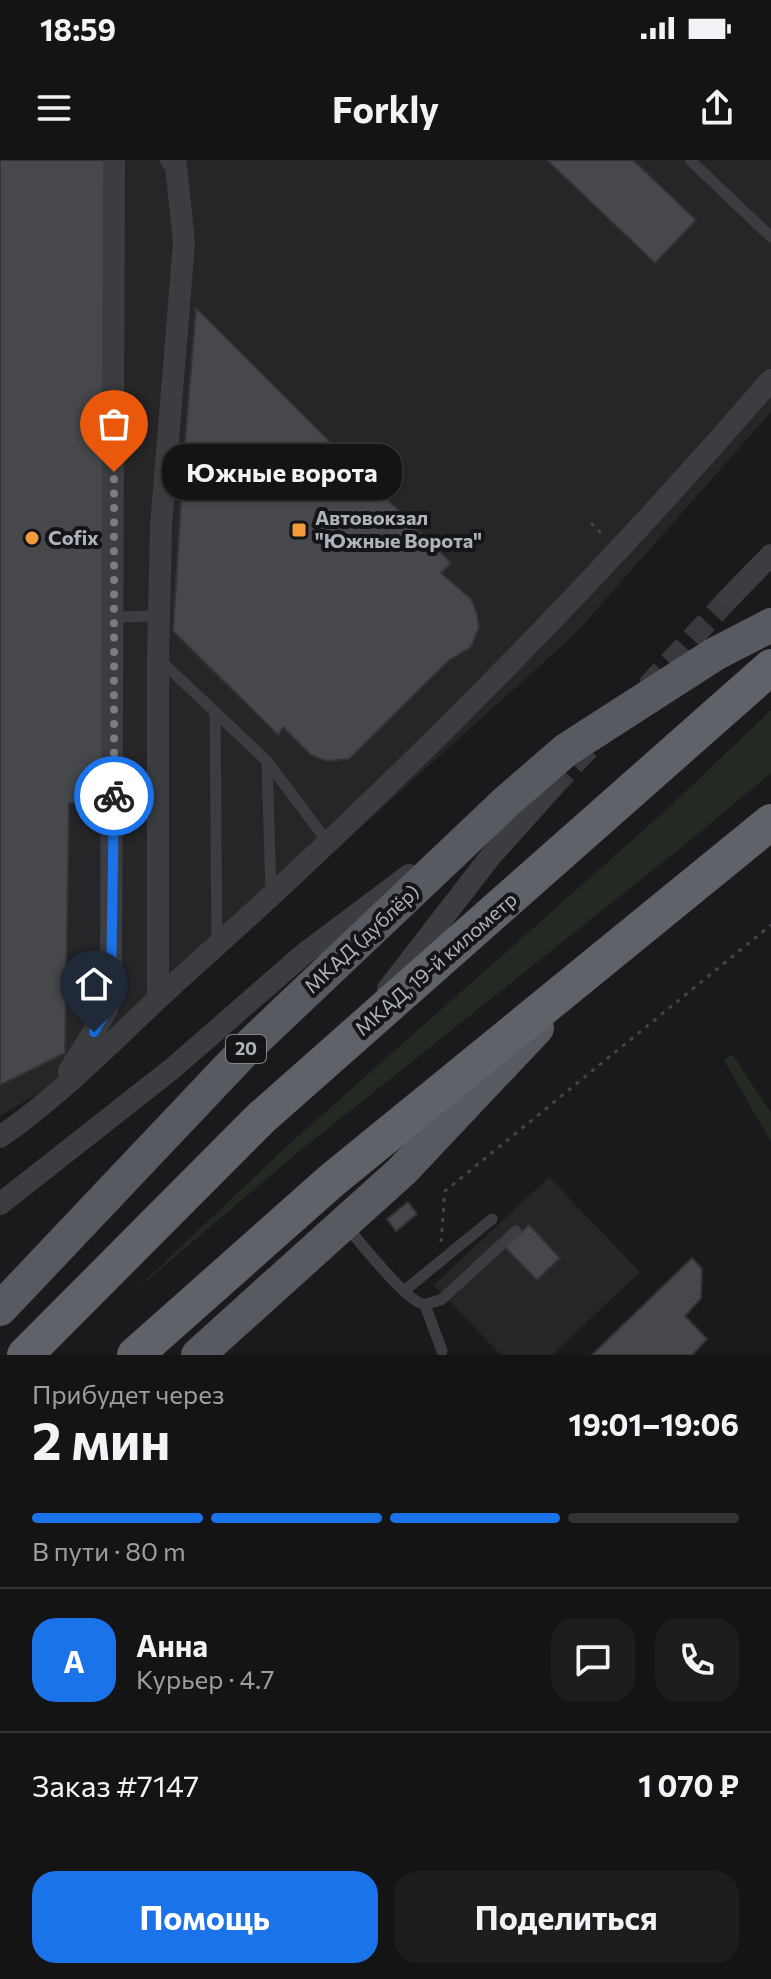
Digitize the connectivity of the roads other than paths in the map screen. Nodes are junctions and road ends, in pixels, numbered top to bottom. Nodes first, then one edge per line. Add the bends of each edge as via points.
1 (114, 160) edge
2 (171, 160) edge
3 (690, 160) edge
4 (771, 237) edge
5 (771, 380) edge
6 (771, 555) edge
7 (730, 597) tunnel mouth
8 (159, 616) junction
9 (114, 617) junction
10 (771, 625) edge
11 (158, 658) junction
12 (771, 667) edge
13 (215, 713) junction
14 (267, 761) junction
15 (551, 789) tunnel mouth
16 (506, 802) junction
17 (771, 822) edge
18 (329, 844) junction
19 (271, 898) junction
20 (217, 945) junction
21 (602, 959) junction
22 (158, 998) junction
23 (345, 1044) junction
24 (53, 1097) junction
25 (0, 1137) edge
26 (0, 1204) edge
27 (492, 1219) dead end
28 (344, 1224) junction
29 (516, 1231) dead end
30 (404, 1291) junction
31 (425, 1305) junction
32 (0, 1309) edge
33 (147, 1344) edge
34 (442, 1351) dead end
35 (25, 1355) edge
36 (198, 1355) edge

1 - 9 street
2 - 8 street via 176,165 184,243 161,526
3 - 4 lane
5 - 18 street via 589,582
6 - 7 street
8 - 9 lane
8 - 11 street
9 - 24 street via 111,987 107,1010
10 - 16 main road, МКАД (дублёр) / 20 via 715,654 566,750
11 - 13 lane
11 - 22 street
12 - 23 highway, МКАД, 19-й километр
13 - 14 lane
13 - 20 lane
14 - 18 lane
14 - 19 lane
15 - 23 street via 490,857
16 - 26 street via 305,953 173,1068
16 - 32 main road, МКАД (дублёр) / 20 via 249,1046
17 - 21 highway
18 - 19 street
19 - 20 street
20 - 22 street
21 - 28 main road via 402,1171
21 - 33 highway via 331,1181
22 - 24 street
23 - 35 highway, МКАД, 19-й километр via 261,1118
24 - 25 street
27 - 30 lane
28 - 30 lane
28 - 36 main road
29 - 31 lane via 441,1300
30 - 31 lane
31 - 34 lane

